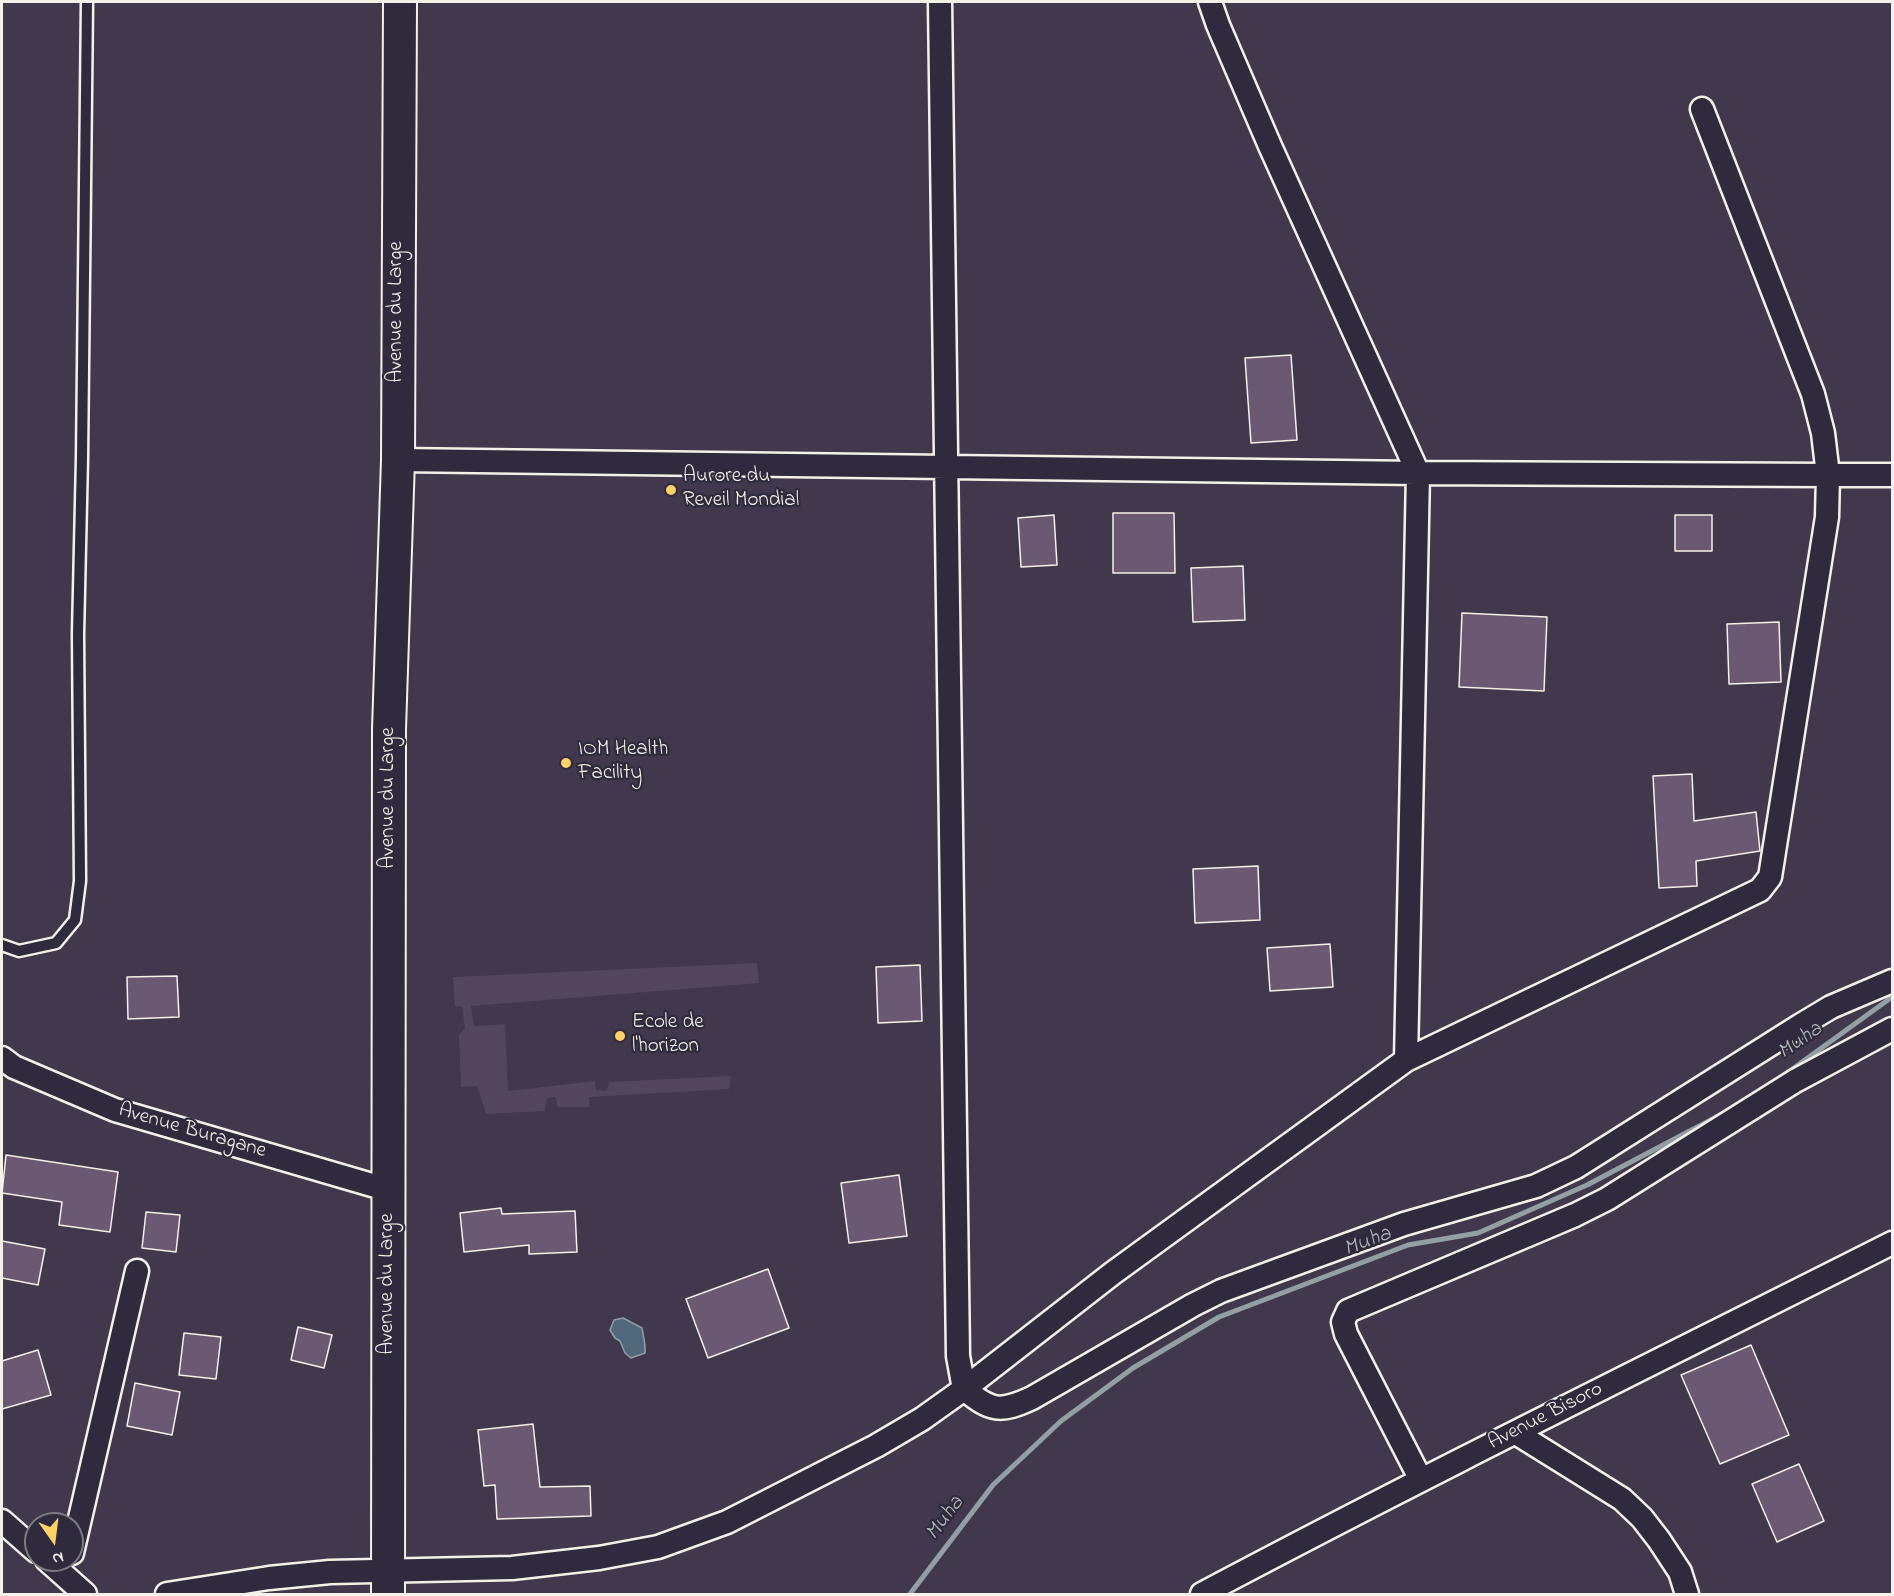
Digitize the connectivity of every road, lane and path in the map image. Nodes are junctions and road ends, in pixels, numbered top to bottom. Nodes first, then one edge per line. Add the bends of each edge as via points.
1 (87, 2) edge
2 (400, 2) edge
3 (940, 2) edge
4 (1210, 2) edge
5 (1702, 110) dead end
6 (398, 460) junction
7 (947, 468) junction
8 (1418, 473) junction
9 (1828, 475) junction
10 (1893, 475) edge
11 (2, 945) edge
12 (1893, 981) edge
13 (1893, 1029) edge
14 (2, 1058) edge
15 (1406, 1060) junction
16 (390, 1190) junction
17 (1893, 1243) edge
18 (137, 1271) dead end
19 (964, 1389) junction
20 (1516, 1433) junction
21 (1420, 1480) junction
22 (81, 1512) edge
23 (2, 1521) edge
24 (24, 1540) edge
25 (70, 1572) edge
26 (388, 1582) edge
27 (85, 1594) edge
28 (166, 1594) edge
29 (1202, 1594) edge
30 (1687, 1594) edge

1 - 11 lane via 78,634 80,881 75,920 56,943 19,951
2 - 6 main road, Avenue du Large
3 - 7 street
4 - 8 street via 1270,146
5 - 9 street via 1813,394
6 - 7 street
6 - 16 main road, Avenue du Large via 389,729
7 - 8 street
7 - 19 street via 958,1344
8 - 9 street
8 - 15 street
9 - 10 street
9 - 15 street via 1827,517 1768,882 1760,890
12 - 19 street via 1801,1024 1553,1179 1404,1224 1221,1291 1015,1406 983,1404
13 - 21 street via 1795,1081 1607,1199 1348,1311 1343,1322 1346,1334
14 - 16 street, Avenue Buragane via 14,1067 115,1110
15 - 19 street via 1113,1273
16 - 26 main road, Avenue du Large
17 - 20 street, Avenue Bisoro
18 - 22 street
19 - 26 street via 876,1446 727,1522 658,1547 598,1558
20 - 21 street, Avenue Bisoro
20 - 30 street via 1622,1499 1659,1540 1680,1572
21 - 29 street, Avenue Bisoro
23 - 24 street
25 - 27 street
26 - 28 street via 330,1572

